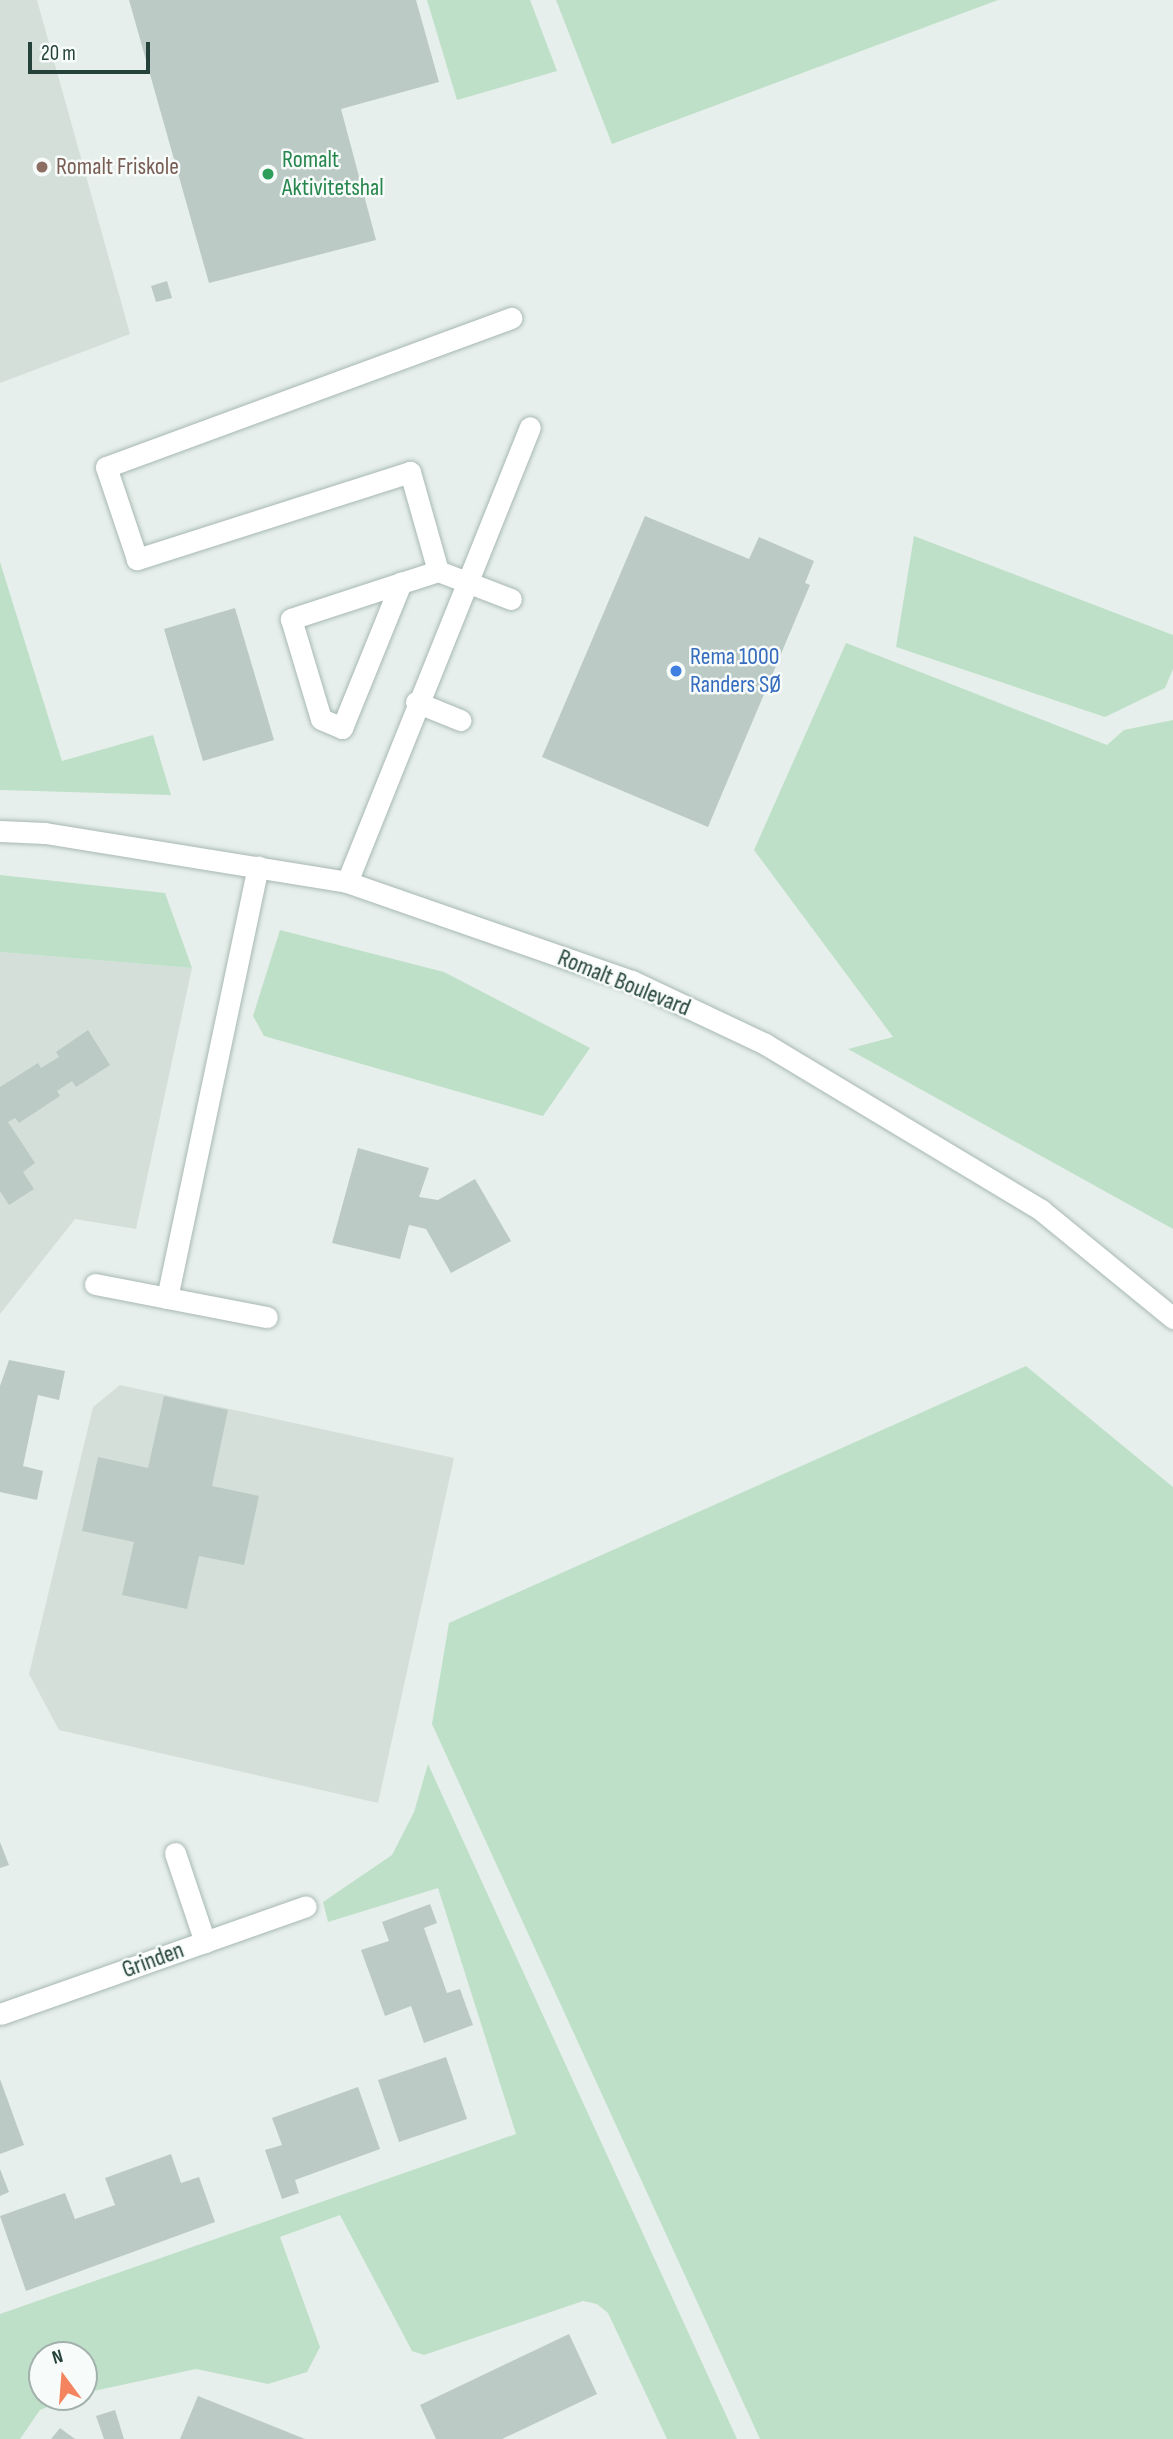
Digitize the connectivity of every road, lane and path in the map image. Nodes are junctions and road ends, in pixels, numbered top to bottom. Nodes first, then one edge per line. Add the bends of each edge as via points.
1 (511, 317) dead end
2 (530, 427) dead end
3 (438, 571) junction
4 (468, 582) junction
5 (401, 583) junction
6 (511, 599) dead end
7 (416, 702) junction
8 (460, 720) dead end
9 (0, 831) edge
10 (258, 867) junction
11 (347, 882) junction
12 (94, 1284) dead end
13 (167, 1298) junction
14 (267, 1317) dead end
15 (1173, 1318) edge
16 (175, 1853) dead end
17 (306, 1906) dead end
18 (205, 1942) junction
19 (0, 2014) edge

1 - 3 street via 106,467 137,559 410,472
2 - 4 street
3 - 4 street
3 - 5 street
4 - 6 street
4 - 7 street
5 - 5 street via 342,728 321,719 291,619
7 - 8 street
7 - 11 street
9 - 10 street, Romalt Boulevard via 45,833
10 - 11 street, Romalt Boulevard
10 - 13 street
11 - 15 street, Romalt Boulevard via 632,982 765,1044 1041,1210
12 - 13 street
13 - 14 street
16 - 18 street
17 - 18 street, Grinden
18 - 19 street, Grinden

